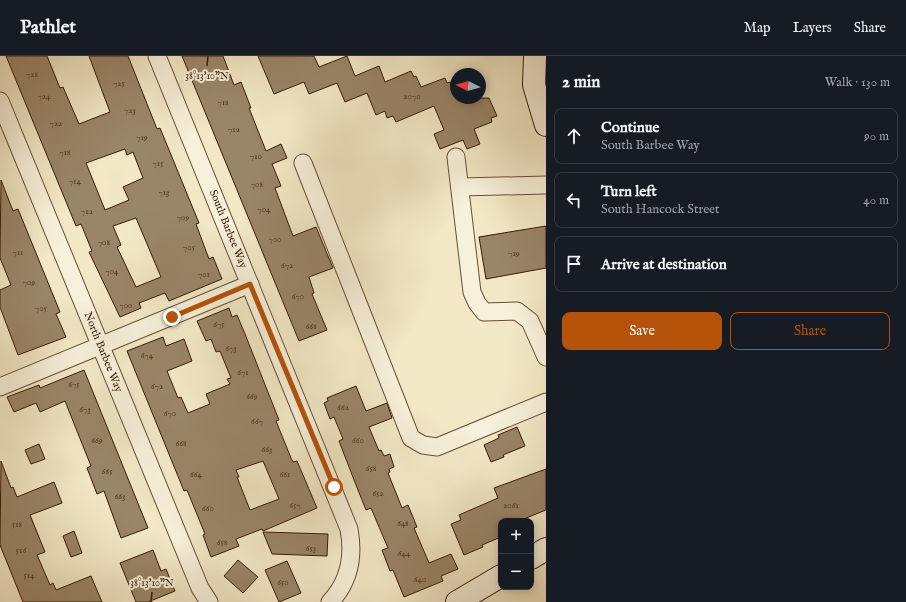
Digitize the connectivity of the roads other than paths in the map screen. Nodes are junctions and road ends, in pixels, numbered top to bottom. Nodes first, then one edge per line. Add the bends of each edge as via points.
1 (157, 56) edge
2 (535, 57) edge
3 (0, 101) edge
4 (546, 125) edge
5 (456, 157) dead end
6 (303, 163) dead end
7 (546, 185) edge
8 (460, 187) junction
9 (250, 284) junction
10 (99, 345) junction
11 (546, 357) edge
12 (0, 387) edge
13 (546, 402) edge
14 (546, 550) edge
15 (534, 556) edge
16 (498, 578) edge
17 (209, 602) edge
18 (330, 602) edge
19 (457, 602) edge

1 - 9 street, South Barbee Way
2 - 4 main road via 534,85
3 - 10 street, North Barbee Way
5 - 8 street
6 - 13 street via 411,438 423,445 437,446
7 - 8 street
8 - 11 street via 472,292 477,304 484,312 517,311 530,321
9 - 10 street
9 - 18 street, South Barbee Way via 349,529 352,542 351,562 339,591
10 - 12 street
10 - 17 street, North Barbee Way via 200,588
14 - 15 main road
16 - 19 main road

